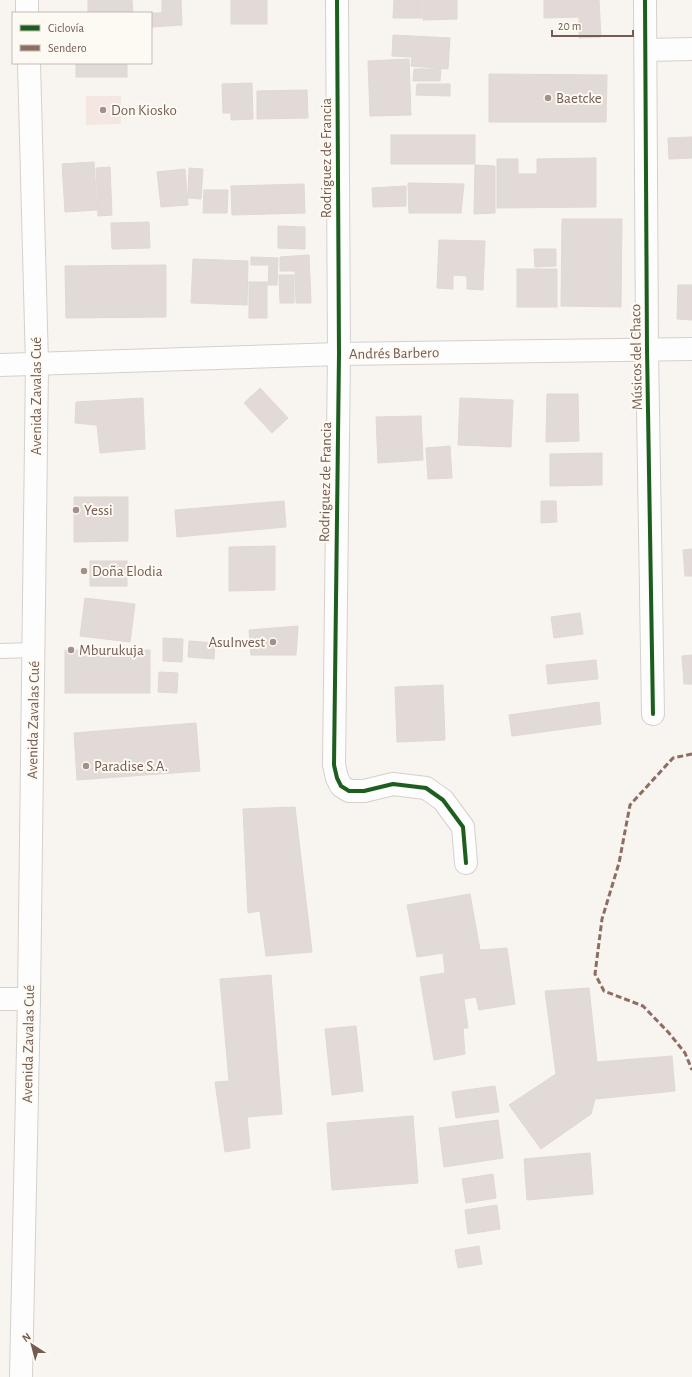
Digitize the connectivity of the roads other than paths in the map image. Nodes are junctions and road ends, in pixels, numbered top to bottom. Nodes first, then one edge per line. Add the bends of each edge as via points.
1 (27, 0) edge
2 (337, 0) edge
3 (644, 0) edge
4 (27, 12) edge
5 (692, 49) edge
6 (646, 50) junction
7 (29, 64) edge
8 (692, 349) edge
9 (647, 350) junction
10 (339, 354) junction
11 (37, 364) junction
12 (0, 365) edge
13 (33, 650) junction
14 (0, 651) edge
15 (653, 714) dead end
16 (466, 863) dead end
17 (0, 999) edge
18 (29, 999) junction
19 (21, 1377) edge

1 - 4 street
2 - 10 street, Rodriguez de Francia
3 - 6 street, Músicos del Chaco
5 - 6 street
6 - 9 street, Músicos del Chaco
7 - 11 street, Avenida Zavalas Cué
8 - 9 street, Andrés Barbero
9 - 10 street, Andrés Barbero
9 - 15 street, Músicos del Chaco
10 - 11 street, Andrés Barbero
10 - 16 street, Rodriguez de Francia via 334,765 337,778 341,786 349,791 393,784 426,788 443,800 463,827
11 - 12 street, Andrés Barbero
11 - 13 street, Avenida Zavalas Cué
13 - 14 lane
13 - 18 street, Avenida Zavalas Cué
17 - 18 street
18 - 19 street, Avenida Zavalas Cué

